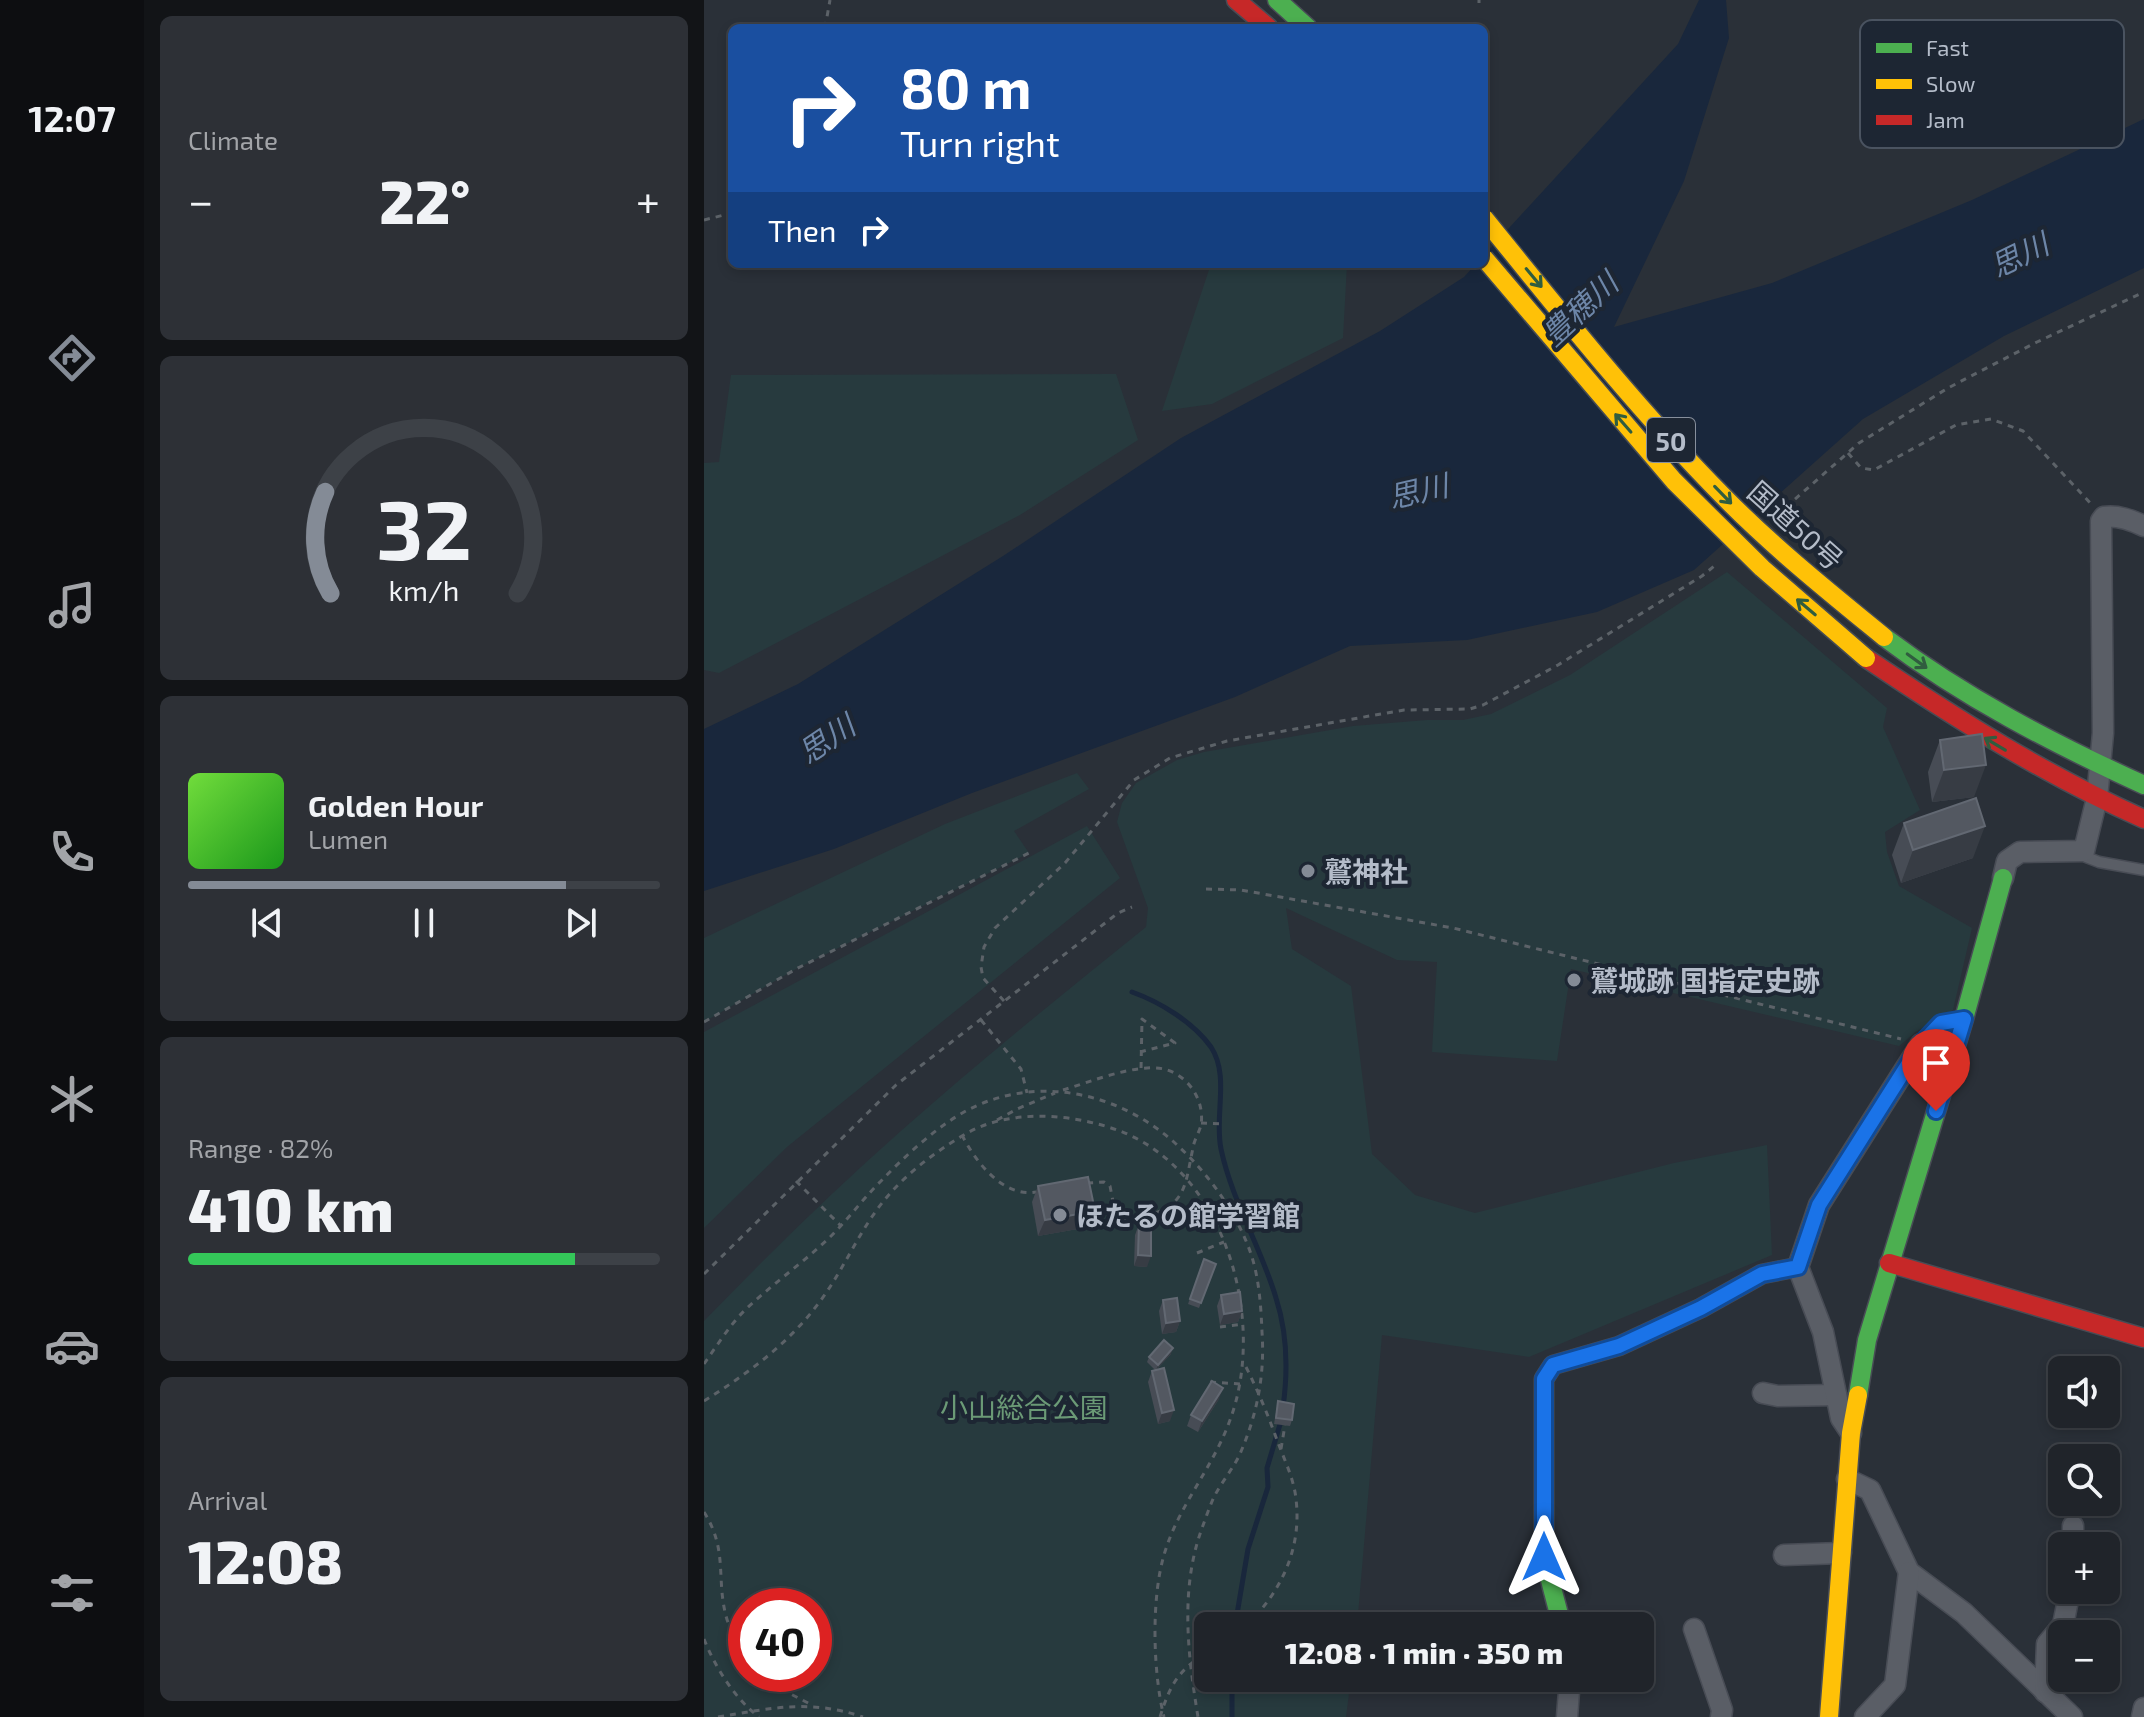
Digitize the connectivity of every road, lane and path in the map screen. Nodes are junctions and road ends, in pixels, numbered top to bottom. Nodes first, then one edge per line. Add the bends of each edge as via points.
1 (830, 0) edge
2 (1236, 0) edge
3 (1277, 0) edge
4 (826, 24) edge
5 (1264, 24) edge
6 (1304, 24) edge
7 (728, 214) edge
8 (704, 220) edge
9 (1488, 223) edge
10 (1488, 263) edge
11 (2144, 292) edge
12 (1848, 453) junction
13 (1776, 515) dead end
14 (2104, 517) junction
15 (2144, 526) edge
16 (1723, 558) dead end
17 (2100, 766) junction
18 (2144, 785) edge
19 (2097, 798) junction
20 (2144, 819) edge
21 (2084, 851) junction
22 (1029, 853) dead end
23 (2144, 870) edge
24 (2003, 878) joint
25 (1206, 889) dead end
26 (1132, 907) dead end
27 (1004, 1001) junction
28 (1964, 1019) junction
29 (981, 1020) junction
30 (704, 1022) edge
31 (1921, 1044) junction
32 (1140, 1052) junction
33 (1141, 1070) junction
34 (1061, 1091) junction
35 (1027, 1093) junction
36 (994, 1122) junction
37 (1201, 1123) junction
38 (1224, 1124) dead end
39 (962, 1135) junction
40 (1191, 1158) junction
41 (1186, 1180) junction
42 (796, 1181) junction
43 (1077, 1185) edge
44 (1046, 1191) edge
45 (841, 1226) junction
46 (1224, 1242) junction
47 (1197, 1253) dead end
48 (1889, 1263) junction
49 (1798, 1267) junction
50 (704, 1274) edge
51 (1243, 1324) junction
52 (1220, 1327) dead end
53 (2144, 1338) edge
54 (704, 1364) edge
55 (1244, 1364) junction
56 (1210, 1382) edge
57 (1241, 1384) junction
58 (1763, 1393) dead end
59 (1260, 1394) junction
60 (1836, 1395) junction
61 (704, 1401) edge
62 (1285, 1425) edge
63 (1851, 1433) junction
64 (1280, 1448) junction
65 (1847, 1479) junction
66 (704, 1512) edge
67 (1841, 1553) junction
68 (1784, 1555) dead end
69 (1909, 1572) junction
70 (2067, 1604) edge
71 (1260, 1612) edge
72 (1558, 1612) edge
73 (728, 1622) edge
74 (1694, 1629) dead end
75 (704, 1639) edge
76 (1194, 1662) edge
77 (1189, 1665) junction
78 (787, 1692) edge
79 (1569, 1692) edge
80 (2045, 1692) junction
81 (811, 1705) junction
82 (2144, 1708) edge
83 (1162, 1709) junction
84 (753, 1712) junction
85 (718, 1717) edge
86 (759, 1717) edge
87 (863, 1717) edge
88 (1162, 1717) edge
89 (1198, 1717) edge
90 (1567, 1717) edge
91 (1721, 1717) edge
92 (1829, 1717) edge
93 (1865, 1717) edge
94 (2072, 1717) edge
95 (2142, 1717) edge

1 - 4 path
2 - 5 main road
3 - 6 main road
7 - 8 path
9 -> 17 main road, 国道50号 / 50, bridge via 1620,381 1724,497 1791,561 1950,684
19 -> 10 main road, 国道50号 / 50, bridge via 1991,741 1866,658 1774,580 1630,432
11 - 12 path via 1948,388
12 - 13 path
12 - 14 path via 1861,468 1874,470 1956,425 1991,419 2023,431
14 - 15 street
14 - 17 street
16 - 27 path via 1558,665 1483,705 1404,710 1227,741 1170,758 1134,780 1065,863 995,928 981,967 983,978
17 - 18 main road, 国道50号 / 50
17 - 19 street
19 - 20 main road, 国道50号 / 50
19 - 21 street
21 - 23 lane via 2099,862
21 - 24 street via 2020,852 2007,861
22 - 30 path via 796,969
24 - 28 main road
25 - 31 path via 1241,890 1453,928
26 - 27 path
27 - 29 path
28 - 31 lane via 1941,1023
28 - 48 main road
29 - 35 path via 1021,1069
29 - 42 path via 896,1085
31 - 49 street via 1819,1205
32 - 32 path via 1142,1019 1175,1043 1164,1046
32 - 33 path
33 - 34 path
33 - 37 path via 1165,1069 1186,1081 1199,1101
34 - 35 path
34 - 36 path
34 - 40 path via 1089,1095 1134,1113
35 - 45 path via 983,1103 943,1127 878,1183
36 - 39 path
36 - 41 path via 1070,1118 1103,1125 1151,1149
37 - 38 path
37 - 40 path
39 - 44 path via 987,1173 1019,1192
39 - 61 path via 915,1167 875,1211 839,1274 794,1332 762,1362
40 - 41 path
40 - 59 path via 1213,1185 1251,1254 1263,1336
41 - 43 path via 1184,1191 1167,1209 1124,1221 1116,1217 1110,1186
41 - 46 path
42 - 45 path
42 - 50 path
45 - 54 path via 742,1313
46 - 47 path
46 - 51 path
48 - 53 main road
48 - 63 main road via 1867,1340
49 - 60 street via 1823,1332
49 - 72 main road via 1762,1274 1619,1346 1553,1365 1544,1379 1544,1557
51 - 52 path
51 - 55 path
55 - 57 path
55 - 59 path
56 - 57 path
57 - 83 path via 1218,1452 1185,1502 1163,1555 1155,1591
58 - 60 street
59 - 64 path
59 - 77 path via 1238,1458 1200,1534 1189,1600
60 - 63 street
62 - 64 path
63 - 65 main road
64 - 71 path via 1296,1497 1294,1551
65 - 67 main road
65 - 69 street via 1870,1490
66 - 73 path via 718,1538
67 - 68 street
67 - 92 main road
69 - 80 street via 1964,1613
69 - 93 street via 1895,1685
70 - 80 street via 2063,1625 2047,1644
74 - 91 street
75 - 84 path via 726,1680
76 - 77 path
77 - 83 path via 1170,1685
77 - 89 path
78 - 81 path
79 - 90 street
80 - 94 street
81 - 84 path
81 - 87 path
82 - 95 street
83 - 88 path
84 - 85 path
84 - 86 path

